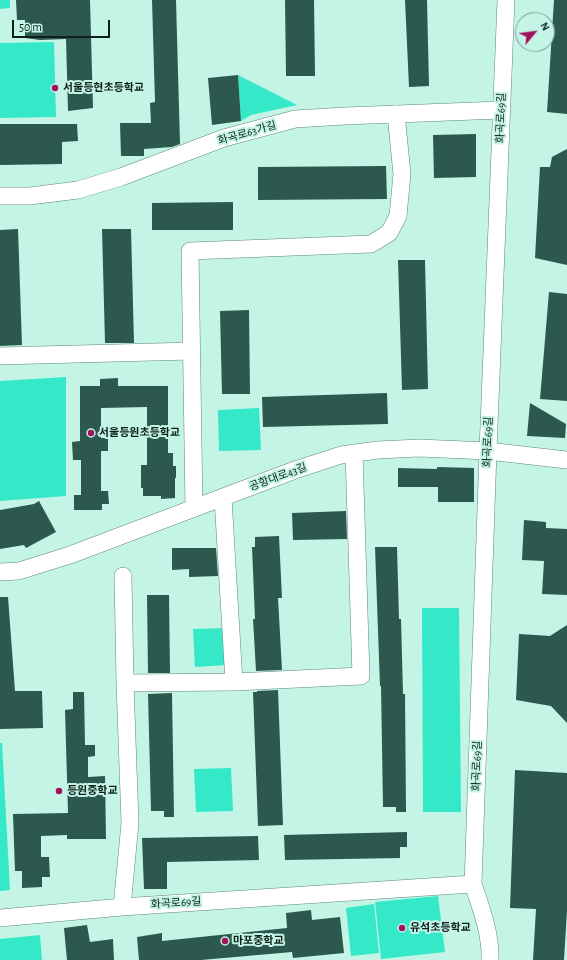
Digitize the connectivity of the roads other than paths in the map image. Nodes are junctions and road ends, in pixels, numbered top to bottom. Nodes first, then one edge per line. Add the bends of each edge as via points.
1 (506, 0) edge
2 (502, 110) junction
3 (396, 114) junction
4 (0, 196) edge
5 (192, 351) junction
6 (0, 356) edge
7 (488, 451) junction
8 (354, 453) junction
9 (567, 460) edge
10 (222, 498) junction
11 (194, 508) junction
12 (0, 572) edge
13 (123, 576) dead end
14 (234, 682) junction
15 (125, 683) junction
16 (473, 884) junction
17 (122, 907) junction
18 (0, 918) edge
19 (490, 960) edge

1 - 2 street, 화곡로69길
2 - 3 street, 화곡로63가길
2 - 7 street, 화곡로69길
3 - 4 street, 화곡로63가길 via 295,119 224,138 121,177 78,190 30,196
3 - 5 street via 402,174 398,216 389,233 371,244 190,251
5 - 6 street
5 - 11 street
7 - 8 street, 공항대로43길 via 419,448
7 - 9 street, 공항대로43길
7 - 16 street, 화곡로69길
8 - 10 street, 공항대로43길 via 295,470
8 - 14 street via 361,676
10 - 11 street, 공항대로43길
10 - 14 street
11 - 12 street, 공항대로43길 via 70,555 19,571
13 - 15 street
14 - 15 street
15 - 17 street via 130,823
16 - 17 street, 화곡로69길
16 - 19 street, 화곡로69길 via 486,922
17 - 18 street, 화곡로69길

